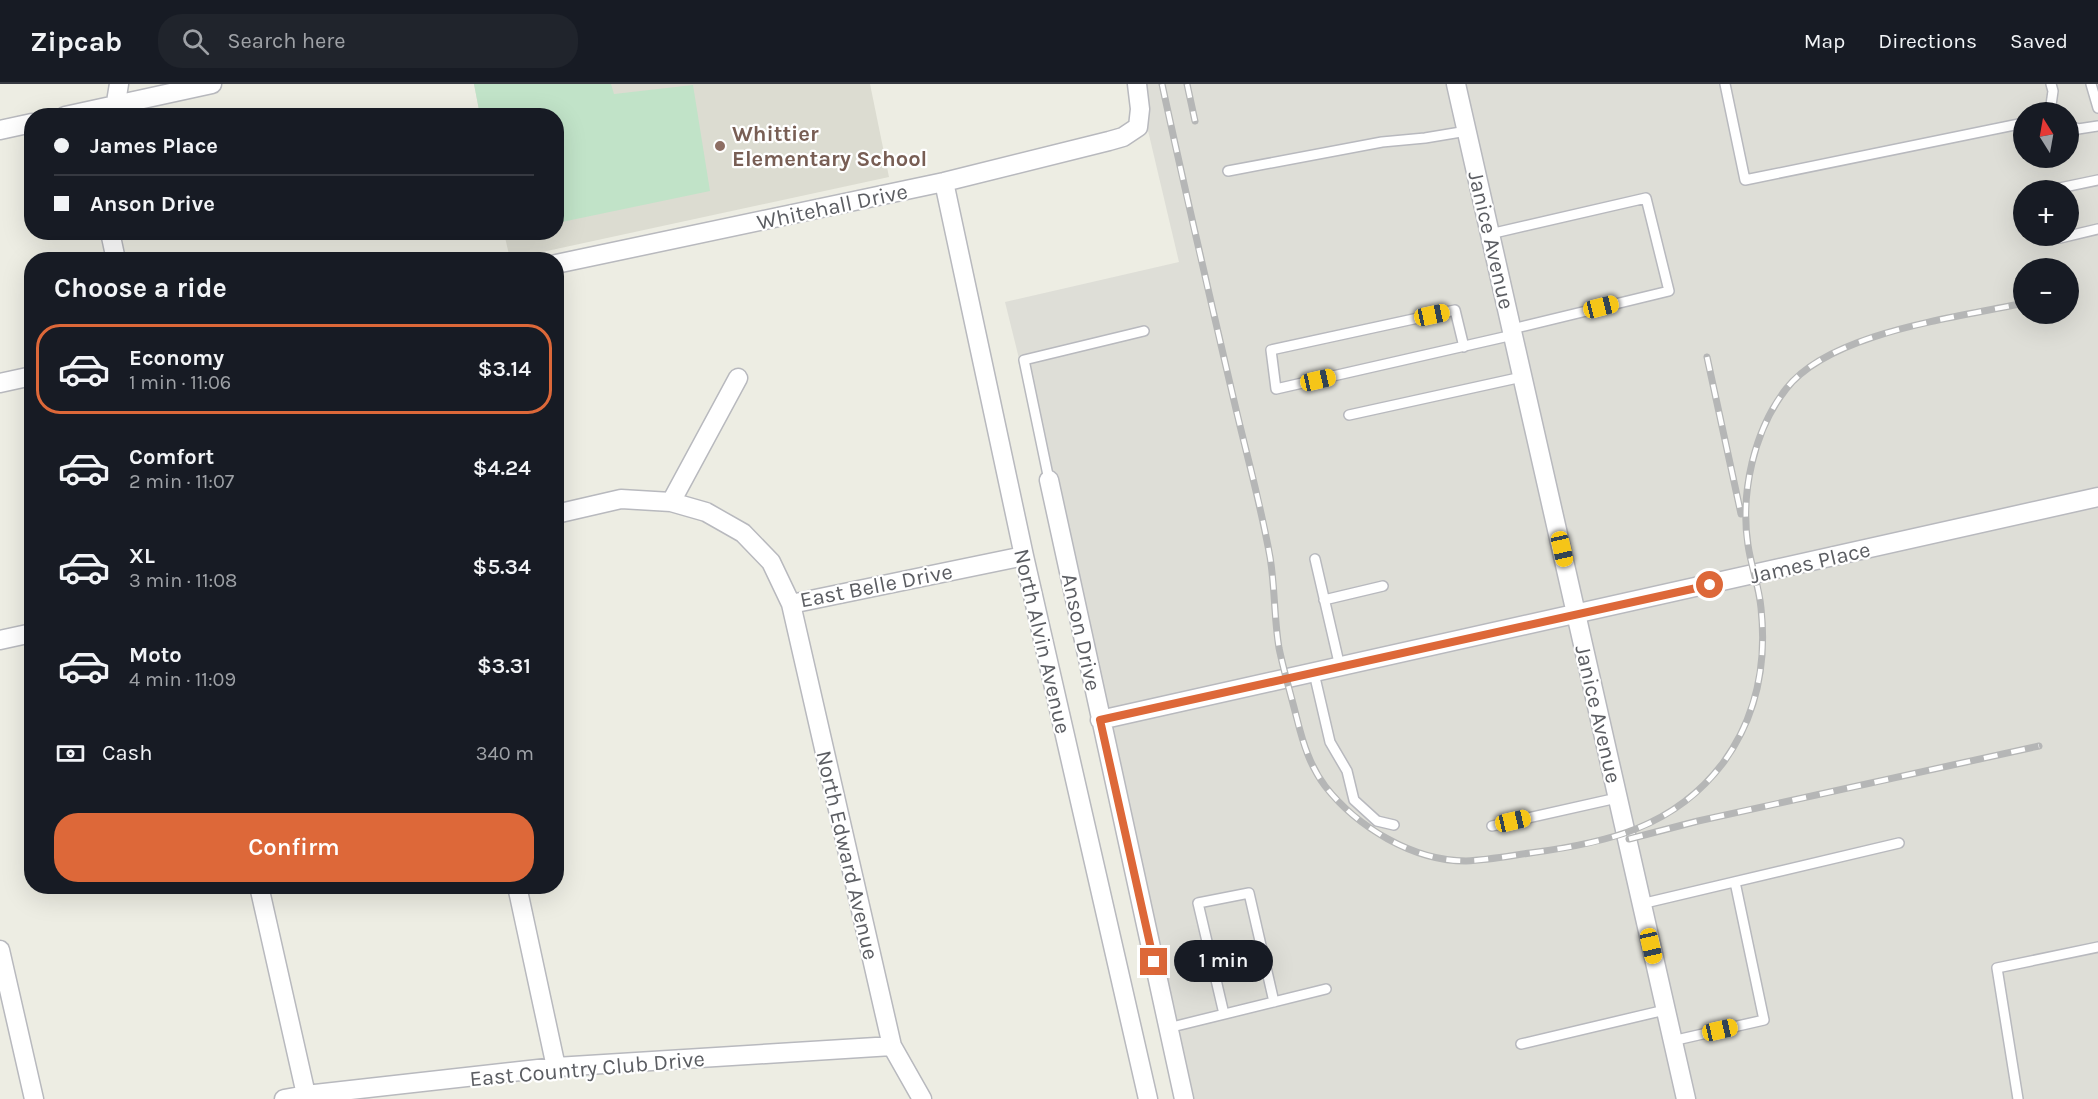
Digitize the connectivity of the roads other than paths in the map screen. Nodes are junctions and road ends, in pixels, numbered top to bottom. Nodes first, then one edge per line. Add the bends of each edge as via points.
1 (119, 84) edge
2 (212, 84) edge
3 (1137, 84) edge
4 (1456, 84) edge
5 (1725, 84) edge
6 (2052, 84) edge
7 (2091, 84) edge
8 (2051, 102) edge
9 (115, 108) edge
10 (122, 108) edge
11 (2098, 108) edge
12 (24, 125) edge
13 (2013, 125) edge
14 (2098, 126) edge
15 (2079, 129) edge
16 (0, 130) edge
17 (1467, 131) junction
18 (1228, 171) dead end
19 (2098, 180) edge
20 (944, 182) junction
21 (2079, 184) edge
22 (2098, 229) edge
23 (1490, 234) junction
24 (2079, 234) edge
25 (564, 262) edge
26 (1144, 331) dead end
27 (1512, 332) junction
28 (1464, 347) junction
29 (1522, 377) junction
30 (24, 378) edge
31 (738, 378) dead end
32 (0, 383) edge
33 (1349, 416) dead end
34 (1049, 480) joint
35 (2098, 497) edge
36 (671, 502) junction
37 (564, 512) edge
38 (1024, 556) junction
39 (1315, 559) dead end
40 (1383, 586) dead end
41 (1324, 600) junction
42 (791, 604) junction
43 (1576, 613) junction
44 (24, 635) edge
45 (0, 640) edge
46 (1340, 667) junction
47 (1314, 673) junction
48 (1100, 720) junction
49 (1617, 798) junction
50 (1394, 825) dead end
51 (1492, 826) dead end
52 (1899, 843) dead end
53 (1735, 882) junction
54 (261, 894) edge
55 (519, 894) edge
56 (1641, 904) junction
57 (2098, 947) edge
58 (0, 950) edge
59 (1326, 989) dead end
60 (1274, 1002) junction
61 (1665, 1010) junction
62 (1224, 1014) junction
63 (1168, 1028) junction
64 (1672, 1041) junction
65 (1521, 1044) dead end
66 (892, 1046) junction
67 (556, 1067) junction
68 (306, 1097) edge
69 (34, 1099) edge
70 (284, 1099) edge
71 (922, 1099) edge
72 (1148, 1099) edge
73 (1184, 1099) edge
74 (1686, 1099) edge
75 (2018, 1099) edge

1 - 9 street
2 - 10 street
3 - 20 street, Whitehall Drive via 1138,127 1123,137
4 - 17 street, Janice Avenue
5 - 13 lane via 1745,180
6 - 8 lane
7 - 11 lane
12 - 16 street
14 - 15 lane
17 - 18 lane via 1382,142
17 - 23 street, Janice Avenue
19 - 21 lane
20 - 25 street, Whitehall Drive
20 - 38 street, North Alvin Avenue
22 - 24 lane
23 - 27 street, Janice Avenue
23 - 27 lane via 1646,198 1669,291
26 - 34 lane via 1024,360
27 - 28 lane
27 - 29 street, Janice Avenue
28 - 28 lane via 1276,389 1271,350 1455,310
29 - 33 lane
29 - 43 street, Janice Avenue
30 - 32 street
31 - 36 street
34 - 48 street, Anson Drive
35 - 43 street, James Place
36 - 37 street, East Belle Drive via 621,499
36 - 42 street, East Belle Drive via 706,513 743,533 771,562
38 - 42 street, East Belle Drive
38 - 72 street, North Alvin Avenue
39 - 41 lane
40 - 41 lane
41 - 46 lane
42 - 66 street, North Edward Avenue
43 - 46 street, James Place
43 - 49 street, Janice Avenue
44 - 45 street
46 - 47 street, James Place
47 - 48 street, James Place
47 - 50 lane via 1330,742 1347,771 1353,800 1377,821
48 - 63 street, Anson Drive
49 - 51 lane
49 - 56 street, Janice Avenue
52 - 53 lane
53 - 56 lane
53 - 64 lane via 1764,1020
54 - 68 street
55 - 67 street
56 - 61 street, Janice Avenue
57 - 75 lane via 1996,969
58 - 69 street
59 - 60 lane
60 - 62 lane
60 - 62 lane via 1249,893 1198,903
61 - 64 street, Janice Avenue
61 - 65 lane
62 - 63 lane
63 - 73 street, Anson Drive
64 - 74 street, Janice Avenue
66 - 67 street, East Country Club Drive
66 - 71 street, North Edward Avenue
67 - 68 street, East Country Club Drive
68 - 70 street, East Country Club Drive

